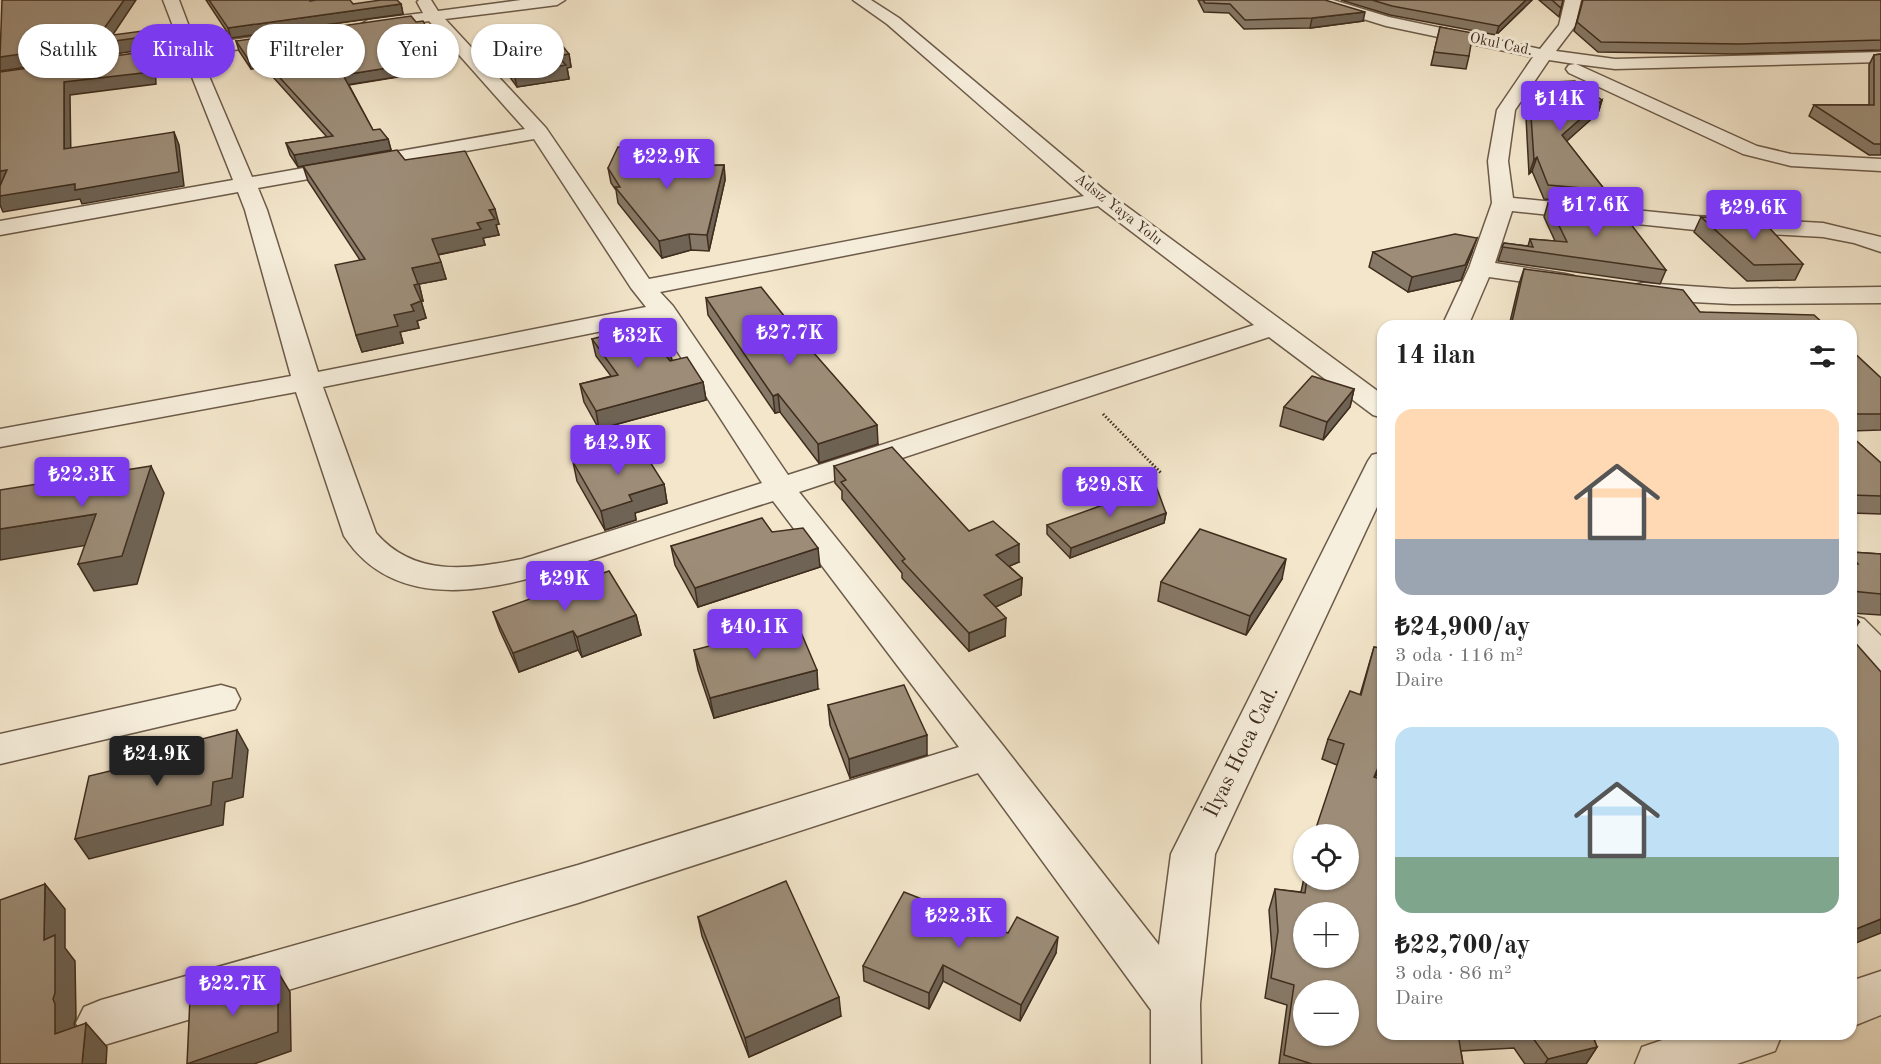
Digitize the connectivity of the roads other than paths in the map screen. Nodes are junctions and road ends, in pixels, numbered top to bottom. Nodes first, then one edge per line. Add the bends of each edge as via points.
1 (171, 0) edge
2 (557, 0) edge
3 (861, 0) edge
4 (1317, 0) edge
5 (1573, 0) edge
6 (429, 8) edge
7 (180, 24) edge
8 (365, 25) edge
9 (1546, 55) junction
10 (1881, 57) edge
11 (201, 78) edge
12 (539, 132) junction
13 (1881, 165) edge
14 (244, 185) junction
15 (1102, 199) junction
16 (1503, 203) junction
17 (0, 228) edge
18 (1881, 245) edge
19 (1481, 268) junction
20 (1589, 284) edge
21 (1622, 288) edge
22 (1881, 295) edge
23 (654, 300) junction
24 (1458, 320) edge
25 (1273, 327) junction
26 (307, 382) junction
27 (1377, 405) edge
28 (0, 438) edge
29 (1377, 472) edge
30 (780, 489) junction
31 (1857, 634) edge
32 (1881, 659) edge
33 (221, 699) dead end
34 (0, 748) edge
35 (987, 754) junction
36 (1176, 1004) junction
37 (101, 1023) dead end
38 (1738, 1040) edge
39 (1176, 1064) edge
40 (1660, 1064) edge

1 - 7 street
2 - 6 street
3 - 15 street, Adsız Yaya Yolu via 893,21
4 - 9 street, Okul Cad. via 1386,21
5 - 9 street via 1567,26
6 - 8 street
6 - 12 street
9 - 10 street via 1615,64
9 - 13 street via 1750,150 1791,160
9 - 16 street via 1506,110 1498,161
11 - 14 street
12 - 14 street
12 - 23 street
14 - 17 street
14 - 26 street via 256,210
15 - 23 street
15 - 25 street, Adsız Yaya Yolu
16 - 18 street via 1666,221 1825,230
16 - 19 street
19 - 20 street
19 - 24 street
21 - 22 street via 1687,296 1777,299
23 - 26 street
23 - 30 street
25 - 27 street, Adsız Yaya Yolu
25 - 30 street
26 - 28 street
26 - 30 street via 369,550 393,567 426,577 459,579 526,569
29 - 36 street, İlyas Hoca Cad. via 1193,854
30 - 35 street
31 - 32 street
33 - 34 street
35 - 36 street
35 - 37 street via 578,884
36 - 39 street, İlyas Hoca Cad.
38 - 40 street

